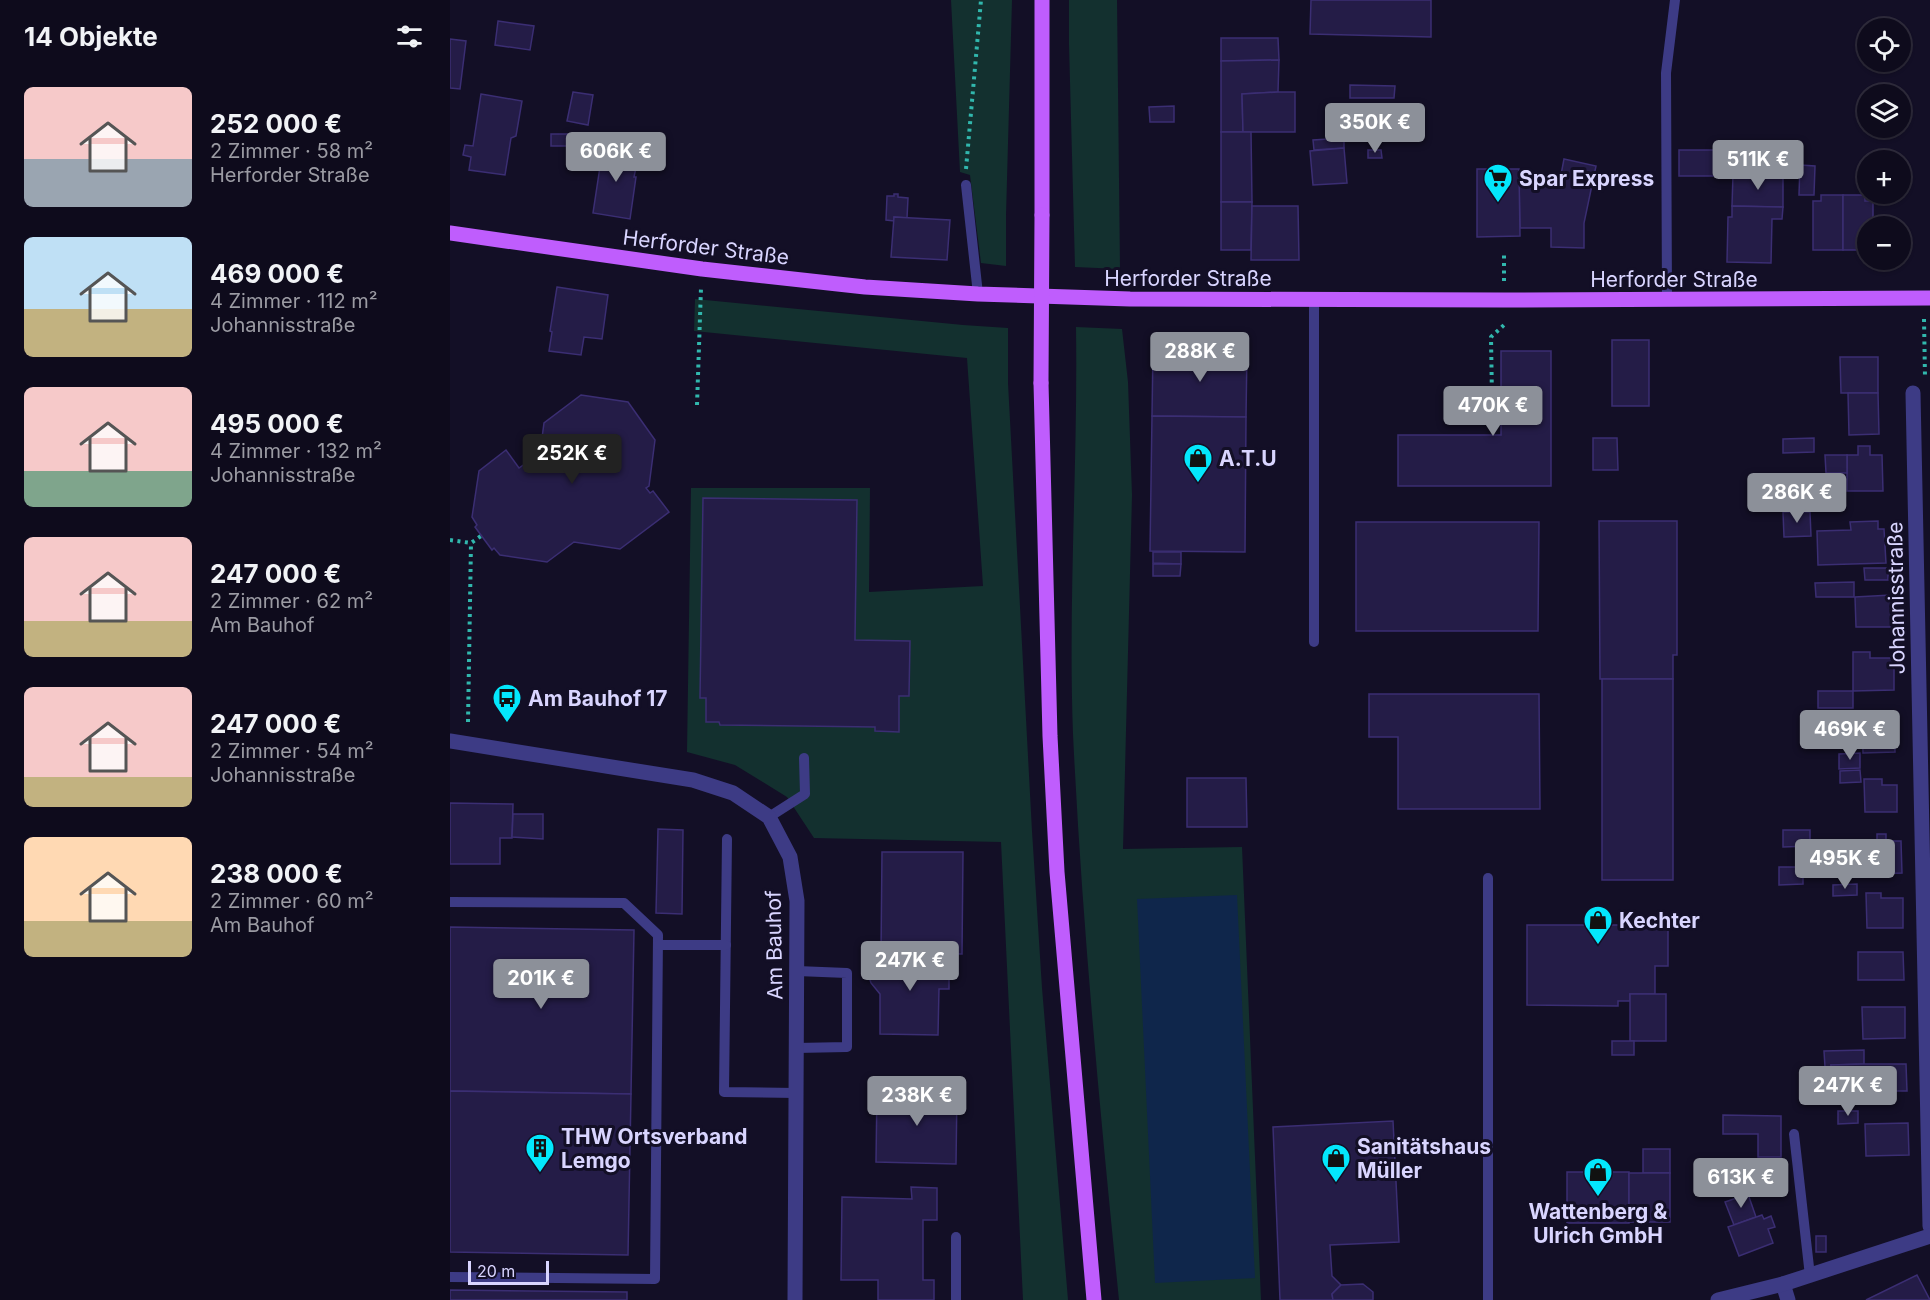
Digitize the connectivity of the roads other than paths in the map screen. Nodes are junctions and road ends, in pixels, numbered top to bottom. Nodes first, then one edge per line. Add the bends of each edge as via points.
1 (1042, 0) edge
2 (1675, 0) edge
3 (966, 184) road end
4 (450, 233) edge
5 (978, 294) junction
6 (1927, 298) edge
7 (1314, 299) junction
8 (1667, 300) junction
9 (1913, 393) road end
10 (1924, 638) edge
11 (1314, 642) dead end
12 (450, 741) edge
13 (804, 758) dead end
14 (769, 817) junction
15 (728, 838) dead end
16 (1488, 878) dead end
17 (450, 902) edge
18 (658, 945) junction
19 (726, 945) junction
20 (797, 971) junction
21 (796, 1048) junction
22 (796, 1093) junction
23 (1794, 1134) dead end
24 (1930, 1226) edge
25 (1930, 1236) edge
26 (956, 1237) dead end
27 (1810, 1276) junction
28 (450, 1277) edge
29 (1783, 1284) junction
30 (795, 1300) edge
31 (956, 1300) edge
32 (1094, 1300) edge
33 (1488, 1300) edge
34 (1718, 1300) edge
35 (1788, 1300) edge

1 - 32 main road, bridge via 1041,383 1050,736 1057,872
2 - 8 lane via 1666,73
3 - 5 lane
4 - 5 main road, Herforder Straße via 702,269 865,287
5 - 7 main road, Herforder Straße
6 - 8 main road, Herforder Straße
7 - 8 main road, Herforder Straße
7 - 11 lane
9 - 10 street, Johannisstraße
10 - 24 street, Johannisstraße
12 - 14 street, Am Bauhof via 693,780 733,793
13 - 14 lane via 805,794
14 - 20 street, Am Bauhof via 790,857 797,901
15 - 19 lane
16 - 33 lane
17 - 18 lane via 624,903 658,935
18 - 19 lane
18 - 28 lane via 655,1279
19 - 22 lane via 724,1092
20 - 21 street, Am Bauhof
20 - 21 lane via 847,973 848,1047
21 - 22 street, Am Bauhof
22 - 30 street, Am Bauhof
23 - 27 lane
25 - 27 street
26 - 31 lane
27 - 29 street
29 - 34 street
29 - 35 street

